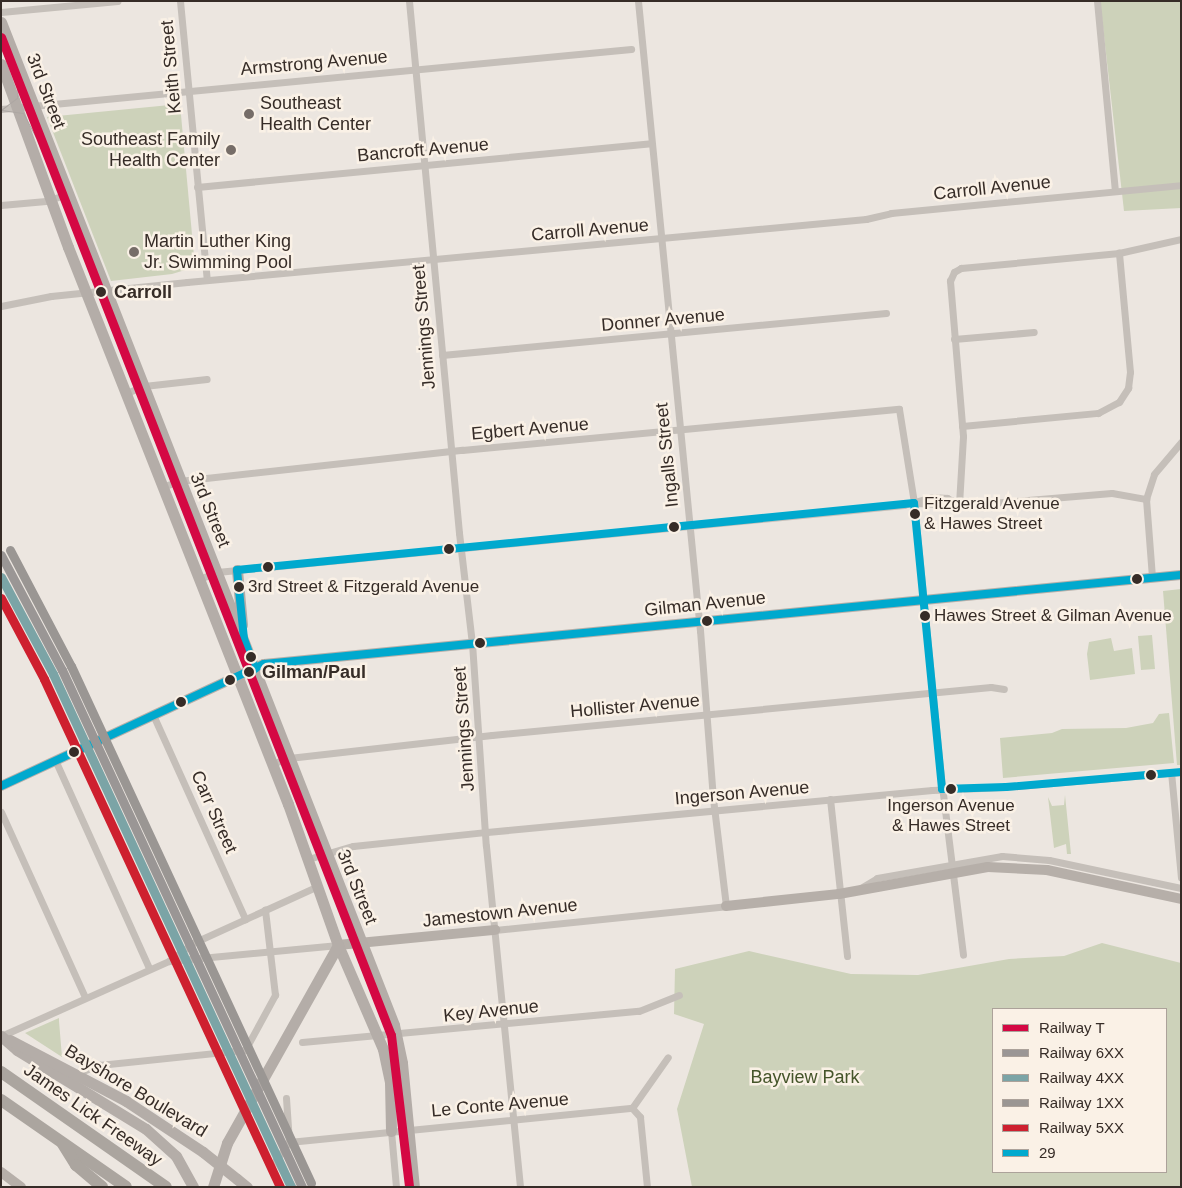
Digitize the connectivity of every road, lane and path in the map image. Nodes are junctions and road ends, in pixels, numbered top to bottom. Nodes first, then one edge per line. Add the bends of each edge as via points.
1 (117, 1) edge
2 (180, 1) edge
3 (409, 1) edge
4 (638, 1) edge
5 (1097, 1) edge
6 (1, 12) edge
7 (1, 22) edge
8 (631, 49) dead end
9 (1, 64) edge
10 (415, 68) junction
11 (188, 90) junction
12 (34, 106) junction
13 (18, 107) junction
14 (1, 109) edge
15 (651, 143) junction
16 (424, 165) junction
17 (1181, 185) edge
18 (198, 187) junction
19 (1114, 190) junction
20 (70, 193) junction
21 (53, 199) junction
22 (1, 205) edge
23 (660, 239) junction
24 (1181, 239) edge
25 (1119, 253) junction
26 (433, 260) junction
27 (207, 280) junction
28 (108, 291) junction
29 (86, 292) junction
30 (1, 306) edge
31 (886, 313) dead end
32 (1034, 332) dead end
33 (670, 334) junction
34 (954, 339) junction
35 (442, 355) junction
36 (207, 379) dead end
37 (144, 386) junction
38 (126, 393) junction
39 (962, 426) junction
40 (679, 431) junction
41 (1181, 442) edge
42 (452, 452) junction
43 (179, 481) junction
44 (165, 486) junction
45 (1146, 499) junction
46 (914, 503) junction
47 (959, 504) junction
48 (689, 526) junction
49 (461, 547) junction
50 (237, 570) junction
51 (217, 572) junction
52 (1181, 575) edge
53 (1152, 578) junction
54 (199, 579) junction
55 (924, 600) junction
56 (699, 621) junction
57 (244, 639) junction
58 (472, 643) junction
59 (255, 668) junction
60 (237, 679) junction
61 (1004, 689) dead end
62 (933, 693) junction
63 (708, 714) junction
64 (154, 717) junction
65 (480, 738) junction
66 (289, 758) junction
67 (56, 762) junction
68 (271, 764) junction
69 (1171, 772) junction
70 (1181, 772) edge
71 (1, 786) edge
72 (942, 789) junction
73 (830, 799) junction
74 (714, 810) junction
75 (1, 812) edge
76 (487, 832) junction
77 (324, 853) junction
78 (308, 859) junction
79 (952, 867) junction
80 (1181, 878) edge
81 (318, 886) junction
82 (1181, 888) edge
83 (839, 894) junction
84 (1181, 899) edge
85 (726, 906) junction
86 (265, 910) junction
87 (246, 919) junction
88 (495, 930) junction
89 (361, 943) junction
90 (338, 945) junction
91 (270, 951) junction
92 (963, 955) dead end
93 (847, 956) dead end
94 (169, 961) junction
95 (148, 968) junction
96 (679, 995) dead end
97 (85, 997) junction
98 (504, 1025) junction
99 (396, 1035) junction
100 (1, 1036) edge
101 (379, 1037) junction
102 (302, 1042) dead end
103 (668, 1057) dead end
104 (1, 1072) edge
105 (75, 1074) junction
106 (286, 1098) dead end
107 (1, 1100) edge
108 (632, 1108) junction
109 (514, 1119) junction
110 (408, 1129) junction
111 (391, 1131) junction
112 (60, 1140) junction
113 (289, 1142) junction
114 (1, 1172) edge
115 (21, 1187) edge
116 (102, 1187) edge
117 (126, 1187) edge
118 (166, 1187) edge
119 (193, 1187) edge
120 (213, 1187) edge
121 (247, 1187) edge
122 (293, 1187) edge
123 (396, 1187) edge
124 (414, 1187) edge
125 (520, 1187) edge
126 (647, 1187) edge

1 - 6 street
2 - 11 street, Keith Street
3 - 10 street, Jennings Street
4 - 15 street, Ingalls Street
5 - 19 street
7 - 12 main road, 3rd Street
8 - 10 street, Armstrong Avenue
9 - 13 main road, 3rd Street
10 - 11 street, Armstrong Avenue
10 - 16 street, Jennings Street
11 - 12 street, Armstrong Avenue
11 - 18 street, Keith Street
12 - 13 street, Armstrong Avenue
12 - 20 main road, 3rd Street
13 - 14 street, Armstrong Avenue
13 - 21 main road, 3rd Street
15 - 16 street, Bancroft Avenue
15 - 23 street, Ingalls Street
16 - 18 street, Bancroft Avenue
16 - 26 street, Jennings Street
17 - 19 street, Carroll Avenue
18 - 27 street, Keith Street
19 - 23 street, Carroll Avenue
20 - 21 street
20 - 28 main road, 3rd Street
21 - 22 street
21 - 29 main road, 3rd Street
23 - 26 street, Carroll Avenue
23 - 33 street, Ingalls Street
24 - 25 street
25 - 34 street via 957,269 950,281
25 - 39 street via 1130,372 1128,388 1119,402 1098,413
26 - 27 street, Carroll Avenue
26 - 35 street, Jennings Street
27 - 28 street, Carroll Avenue
28 - 29 street, Carroll Avenue
28 - 37 main road, 3rd Street
29 - 30 street, Carroll Avenue
29 - 38 main road, 3rd Street
31 - 33 street, Donner Avenue
32 - 34 street
33 - 35 street, Donner Avenue
33 - 40 street, Ingalls Street
34 - 39 street
35 - 42 street, Jennings Street
36 - 37 street
37 - 38 street
37 - 43 main road, 3rd Street
38 - 44 main road, 3rd Street
39 - 47 street
40 - 42 street, Egbert Avenue
40 - 46 street, Egbert Avenue via 899,409
40 - 48 street, Ingalls Street
41 - 45 street via 1154,474
42 - 43 street, Egbert Avenue
42 - 49 street, Jennings Street
43 - 44 street, Egbert Avenue
43 - 51 main road, 3rd Street
44 - 54 main road, 3rd Street
45 - 47 street via 1112,493
45 - 53 street
46 - 47 street
46 - 48 street
46 - 55 street
48 - 49 street
48 - 56 street, Ingalls Street
49 - 50 street
49 - 58 street, Jennings Street
50 - 51 street
50 - 57 main road
51 - 54 street
51 - 57 main road, 3rd Street
52 - 53 street, Gilman Avenue
53 - 55 street, Gilman Avenue
54 - 60 main road, 3rd Street
55 - 56 street, Gilman Avenue
55 - 62 street
56 - 58 street, Gilman Avenue
56 - 63 street, Ingalls Street
57 - 59 main road, 3rd Street
58 - 59 street, Gilman Avenue via 264,664
58 - 65 street, Jennings Street
59 - 60 street, Gilman Avenue
59 - 66 main road, 3rd Street
60 - 64 street, Gilman Avenue
60 - 68 main road, 3rd Street
61 - 62 street, Hollister Avenue via 991,687
62 - 63 street, Hollister Avenue
62 - 72 street
63 - 65 street, Hollister Avenue
63 - 74 street, Ingalls Street
64 - 67 street, Gilman Avenue
64 - 87 street, Carr Street
65 - 66 street, Hollister Avenue
65 - 76 street, Jennings Street
66 - 68 street, Hollister Avenue
66 - 77 main road, 3rd Street
67 - 71 street, Gilman Avenue
67 - 95 street
68 - 78 main road, 3rd Street
69 - 70 street, Ingerson Avenue
69 - 72 street, Ingerson Avenue via 1006,787
69 - 80 street
72 - 73 street, Ingerson Avenue
72 - 79 street
73 - 74 street, Ingerson Avenue
73 - 83 street
74 - 76 street, Ingerson Avenue
74 - 85 street, Ingalls Street
75 - 97 street
76 - 77 street, Ingerson Avenue via 353,846
76 - 88 street, Jennings Street
77 - 78 street, Ingerson Avenue
77 - 89 main road, 3rd Street
78 - 81 main road, 3rd Street
79 - 82 street, Jamestown Avenue via 1002,856 1034,858
79 - 83 street, Jamestown Avenue
79 - 84 street, Jamestown Avenue via 1032,868
79 - 92 street
81 - 86 street
81 - 90 main road, 3rd Street
83 - 85 street, Jamestown Avenue
83 - 93 street
85 - 88 street, Jamestown Avenue
86 - 87 street
86 - 91 street
87 - 94 street via 193,943
88 - 89 street, Jamestown Avenue
88 - 98 street, Jennings Street
89 - 90 street, Jamestown Avenue
89 - 99 main road, 3rd Street
90 - 91 street, Jamestown Avenue
90 - 101 main road, 3rd Street
90 - 120 main road via 227,1144
91 - 94 street, Jamestown Avenue
91 - 105 street via 274,1002 249,1046 241,1052 99,1066
94 - 95 street, Jamestown Avenue
95 - 97 street, Jamestown Avenue
96 - 98 street, Key Avenue via 639,1011
97 - 100 street, Jamestown Avenue
98 - 99 street, Key Avenue
98 - 109 street, Jennings Street
99 - 101 street, Key Avenue
99 - 110 main road, 3rd Street
100 - 105 main road, Bayshore Boulevard
100 - 119 main road, Bayshore Boulevard via 17,1050 146,1129 176,1156
101 - 102 street, Key Avenue
101 - 111 main road, 3rd Street via 389,1074
103 - 108 street
104 - 118 highway, James Lick Freeway
105 - 121 main road, Bayshore Boulevard, bridge via 141,1110
106 - 113 street
107 - 112 highway
108 - 109 street, Le Conte Avenue
108 - 126 street via 640,1117
109 - 110 street, Le Conte Avenue
109 - 125 street, Jennings Street
110 - 111 street, Le Conte Avenue
110 - 124 main road, 3rd Street
111 - 113 street, Le Conte Avenue
111 - 123 street
112 - 116 highway via 76,1165
112 - 117 highway
113 - 122 street via 276,1160
114 - 115 street

